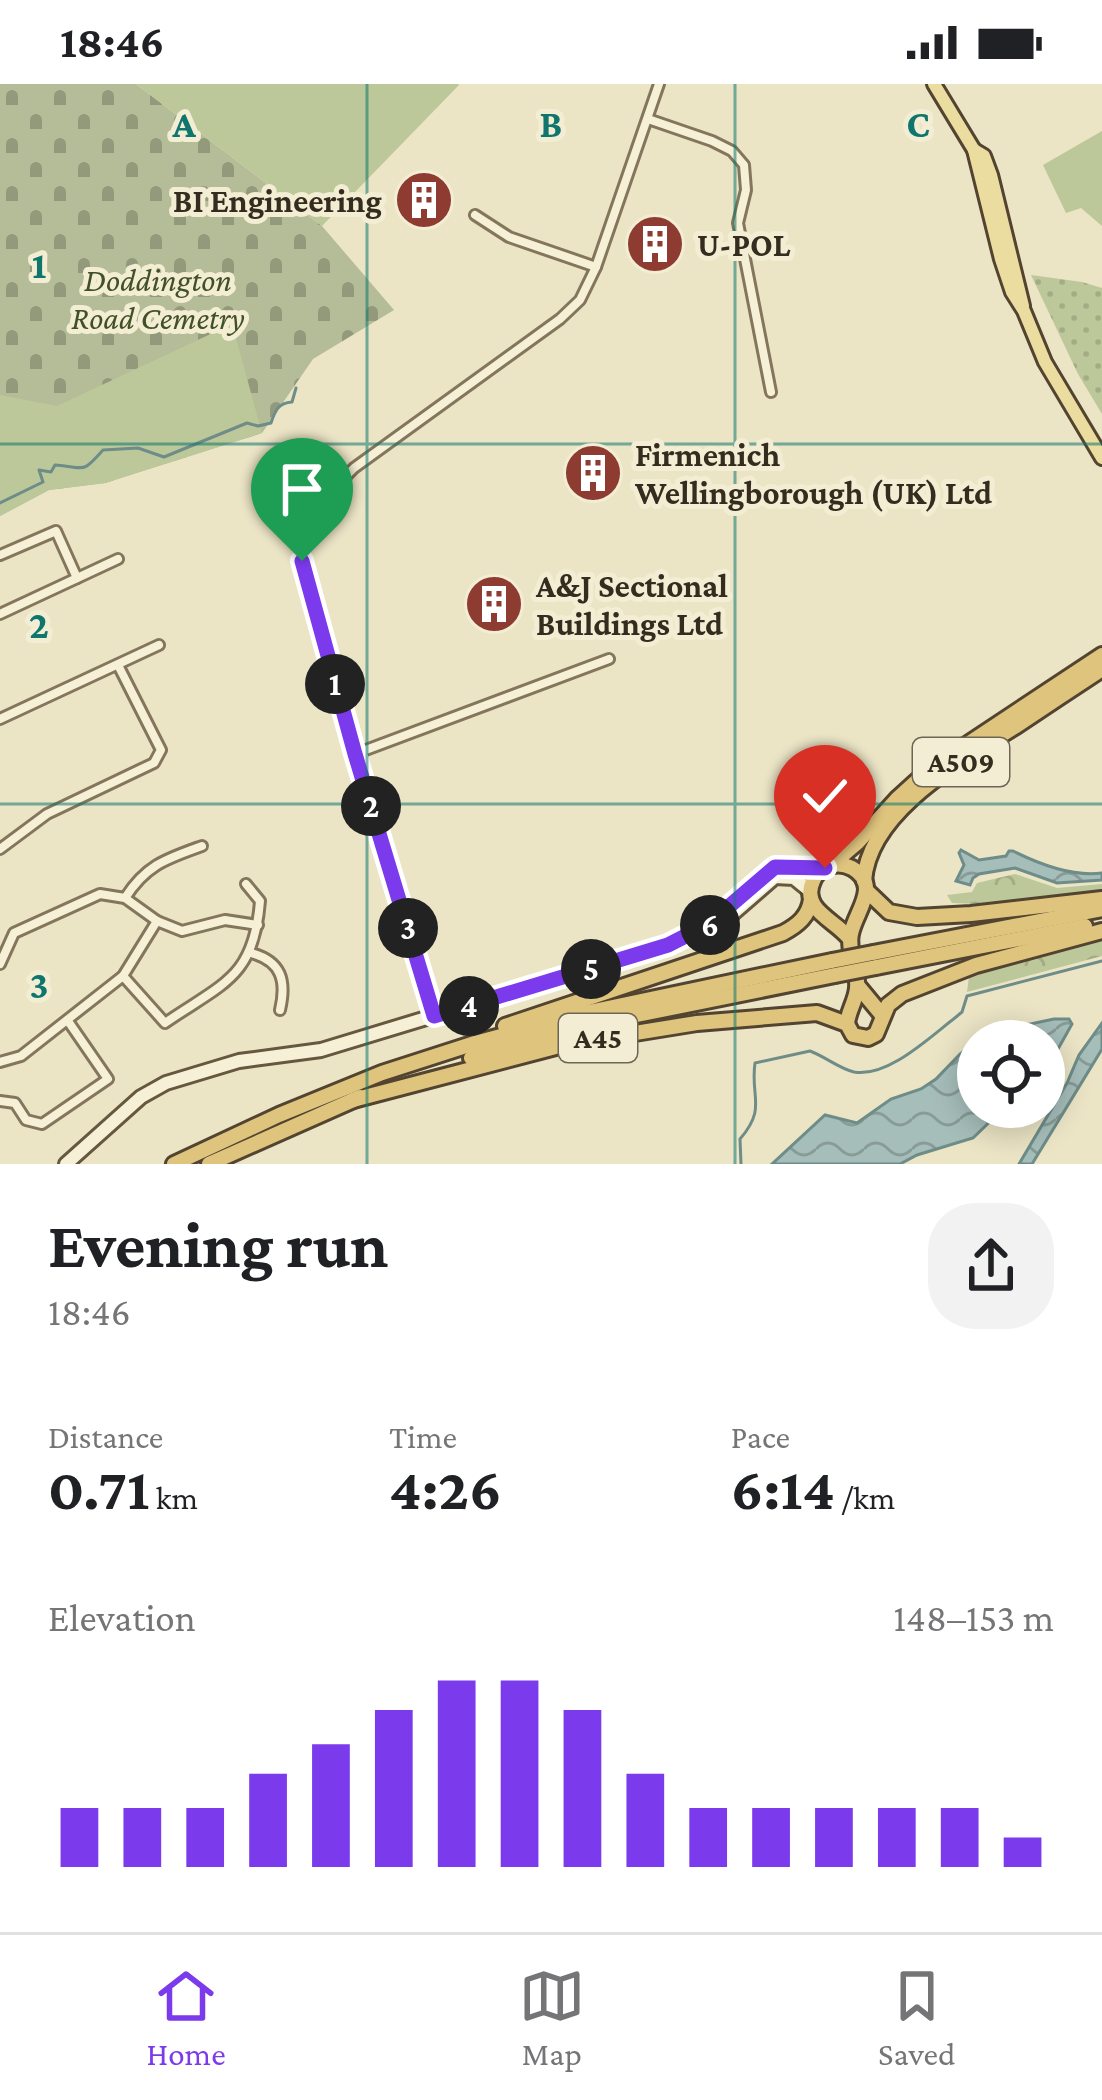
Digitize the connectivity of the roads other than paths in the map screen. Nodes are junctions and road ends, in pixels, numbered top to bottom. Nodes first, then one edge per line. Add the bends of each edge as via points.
1 (659, 84) edge
2 (934, 84) edge
3 (648, 119) junction
4 (475, 215) dead end
5 (596, 267) junction
6 (771, 392) dead end
7 (1102, 458) edge
8 (0, 555) edge
9 (118, 559) dead end
10 (77, 578) junction
11 (0, 614) edge
12 (159, 646) dead end
13 (1102, 655) edge
14 (609, 658) dead end
15 (118, 665) junction
16 (1102, 669) edge
17 (0, 719) edge
18 (355, 754) junction
19 (202, 846) dead end
20 (0, 849) edge
21 (828, 867) junction
22 (246, 884) dead end
23 (865, 886) junction
24 (810, 895) junction
25 (125, 898) junction
26 (1102, 899) edge
27 (1102, 909) edge
28 (858, 913) junction
29 (719, 919) junction
30 (832, 920) junction
31 (157, 921) junction
32 (258, 925) junction
33 (1102, 927) edge
34 (849, 938) junction
35 (251, 953) junction
36 (875, 960) junction
37 (0, 964) edge
38 (833, 968) junction
39 (123, 976) junction
40 (858, 986) junction
41 (280, 1010) dead end
42 (882, 1015) junction
43 (434, 1016) junction
44 (68, 1021) junction
45 (847, 1024) junction
46 (0, 1062) edge
47 (382, 1073) junction
48 (353, 1100) junction
49 (0, 1101) edge
50 (65, 1164) edge
51 (174, 1164) edge
52 (209, 1164) edge

1 - 3 street
2 - 7 main road via 974,150 1012,292
3 - 5 street
3 - 6 street via 712,141 744,165 738,223
4 - 5 street via 509,237
5 - 18 street via 560,319 354,468 308,524 302,561
8 - 10 street via 56,531
9 - 10 street
10 - 11 street
12 - 15 street
13 - 21 highway, A509 via 930,770
14 - 18 street
15 - 17 street
15 - 20 street via 160,750 154,763 46,814
16 - 23 highway, A509 via 929,784 878,838
18 - 43 street
19 - 25 street via 146,871
21 - 23 highway via 854,869
21 - 24 highway
21 - 29 main road via 775,867
22 - 32 street via 260,901
23 - 26 highway via 889,912 917,917
23 - 28 highway
24 - 29 main road via 794,878 775,877
24 - 30 highway
24 - 47 highway, A45 via 806,914 783,933
25 - 31 street
25 - 37 street via 100,894 14,933
27 - 36 highway, A45
28 - 30 highway
28 - 34 highway
29 - 43 main road via 668,945
30 - 34 highway
31 - 32 street via 182,931 225,920
31 - 39 street
32 - 35 street
33 - 36 highway, A45
33 - 42 highway, A45 via 920,986
34 - 40 highway
35 - 39 street via 238,972 166,1023
35 - 41 street via 280,971
36 - 38 highway, A45, bridge
38 - 47 highway, A45 via 571,1016
38 - 48 highway, A45 via 524,1042
39 - 44 street
40 - 42 highway
40 - 45 highway
42 - 45 highway via 868,1038
43 - 50 main road via 166,1083
44 - 46 street
44 - 49 street via 108,1079 42,1124
45 - 48 highway, A45 via 797,1013 618,1034
47 - 51 highway, A45
48 - 52 highway, A45

